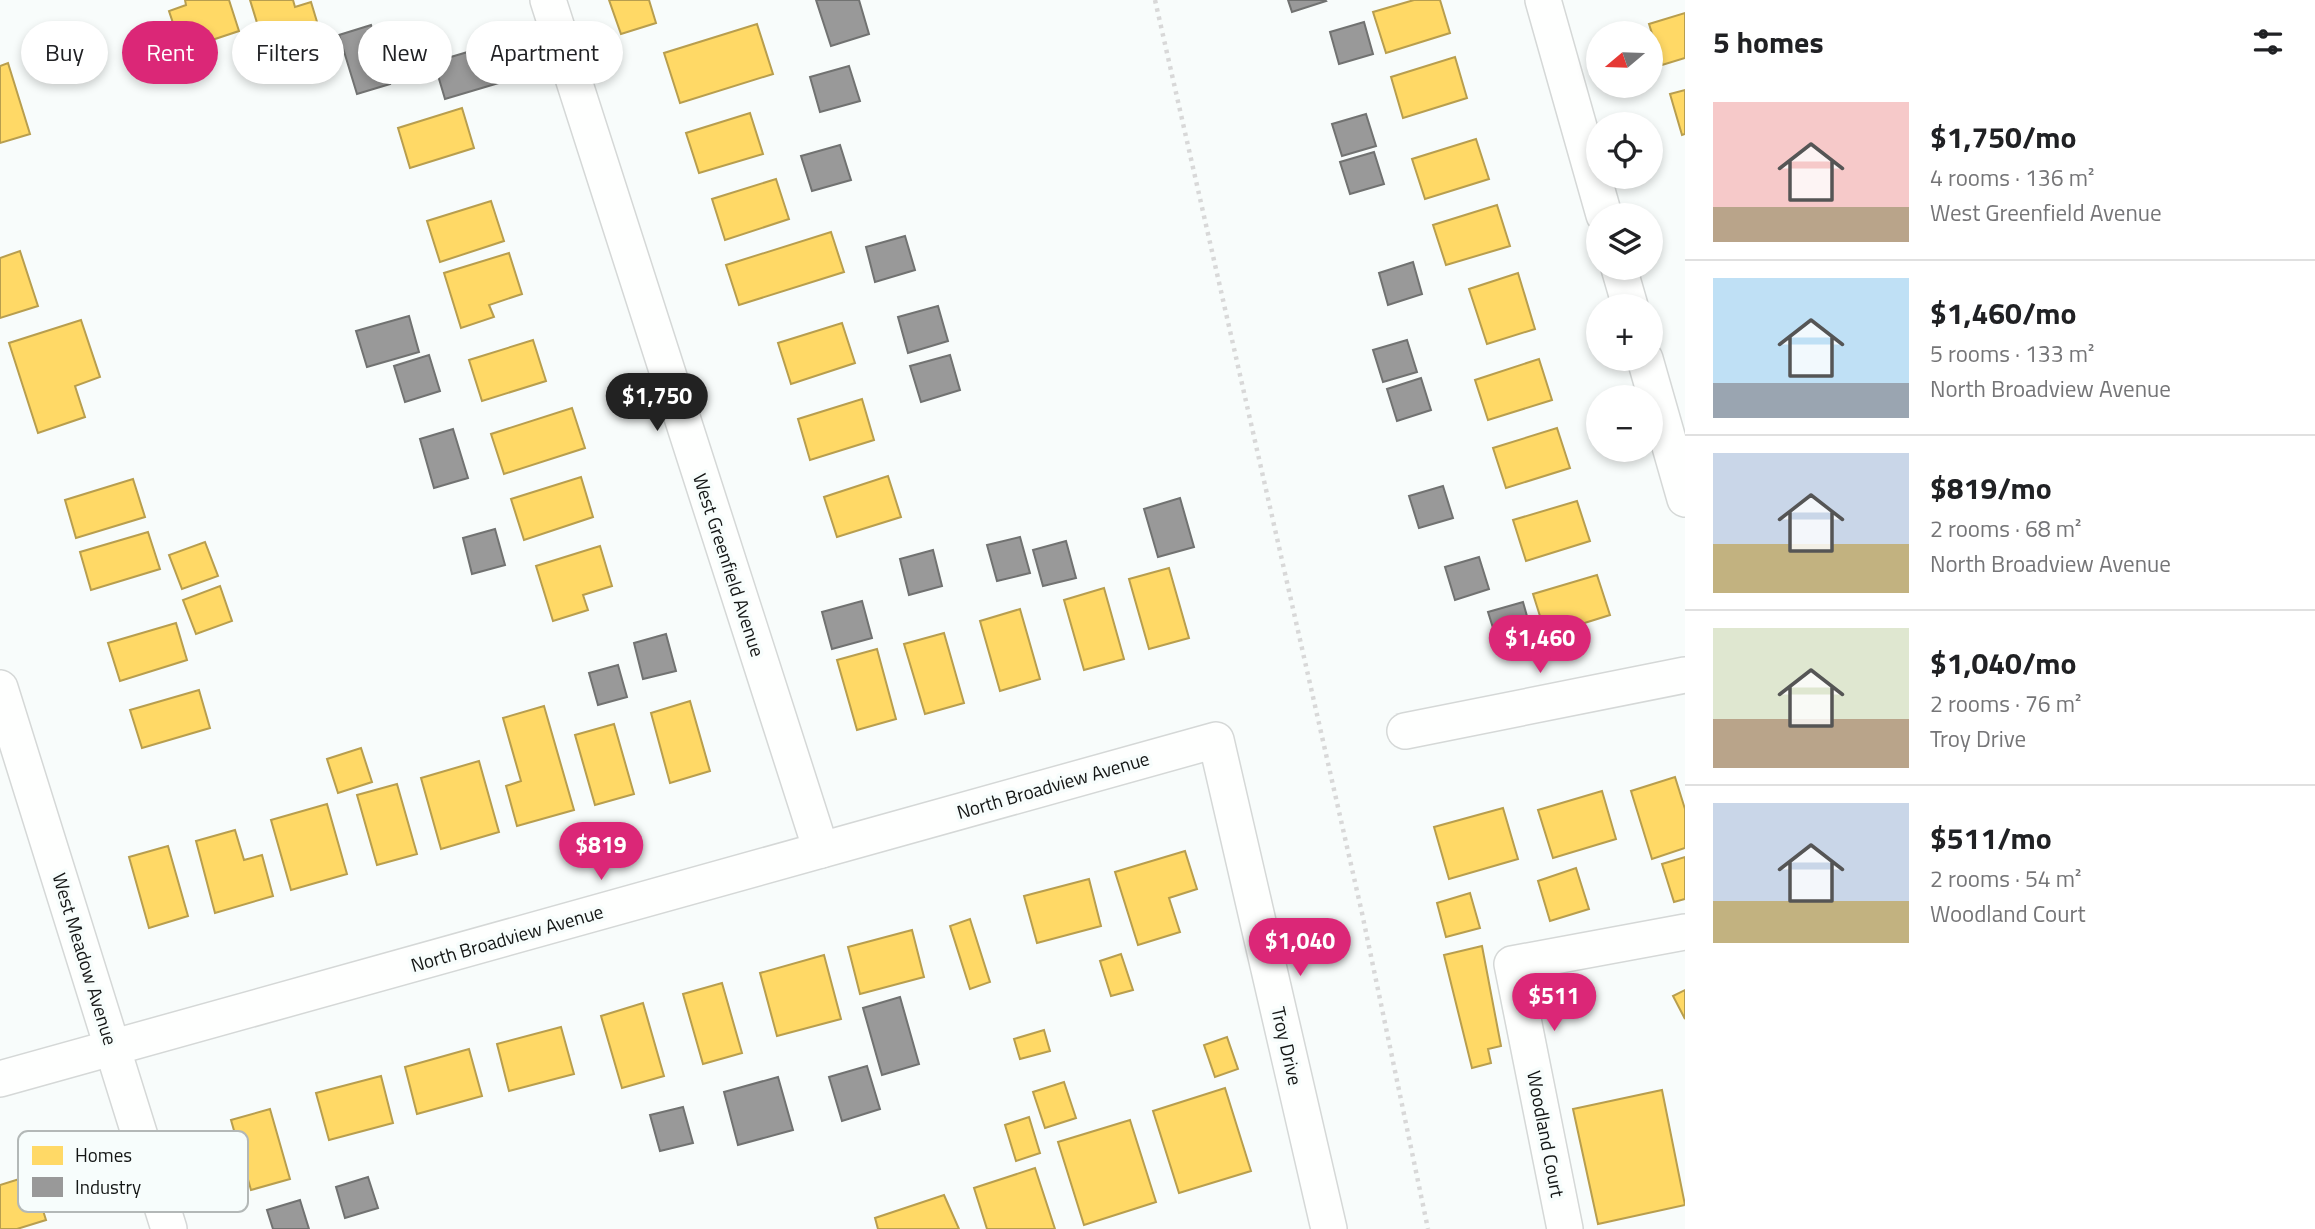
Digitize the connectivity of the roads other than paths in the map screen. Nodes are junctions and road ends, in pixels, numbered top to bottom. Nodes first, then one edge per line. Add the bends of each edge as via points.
1 (548, 0) edge
2 (1543, 0) edge
3 (1601, 203) edge
4 (1648, 371) edge
5 (1685, 499) edge
6 (1685, 675) edge
7 (0, 688) edge
8 (1405, 731) dead end
9 (1216, 740) joint
10 (821, 850) junction
11 (1685, 932) edge
12 (113, 1048) junction
13 (0, 1079) edge
14 (139, 1131) edge
15 (164, 1212) edge
16 (169, 1229) edge
17 (1329, 1229) edge
18 (1565, 1229) edge

1 - 10 street, West Greenfield Avenue
2 - 3 street
4 - 5 street
6 - 8 street
7 - 12 street, West Meadow Avenue
9 - 10 street, North Broadview Avenue
9 - 17 street, Troy Drive
10 - 12 street, North Broadview Avenue
11 - 18 street, Woodland Court via 1512,964
12 - 13 street, North Broadview Avenue
12 - 14 street, West Meadow Avenue
15 - 16 street, West Meadow Avenue

